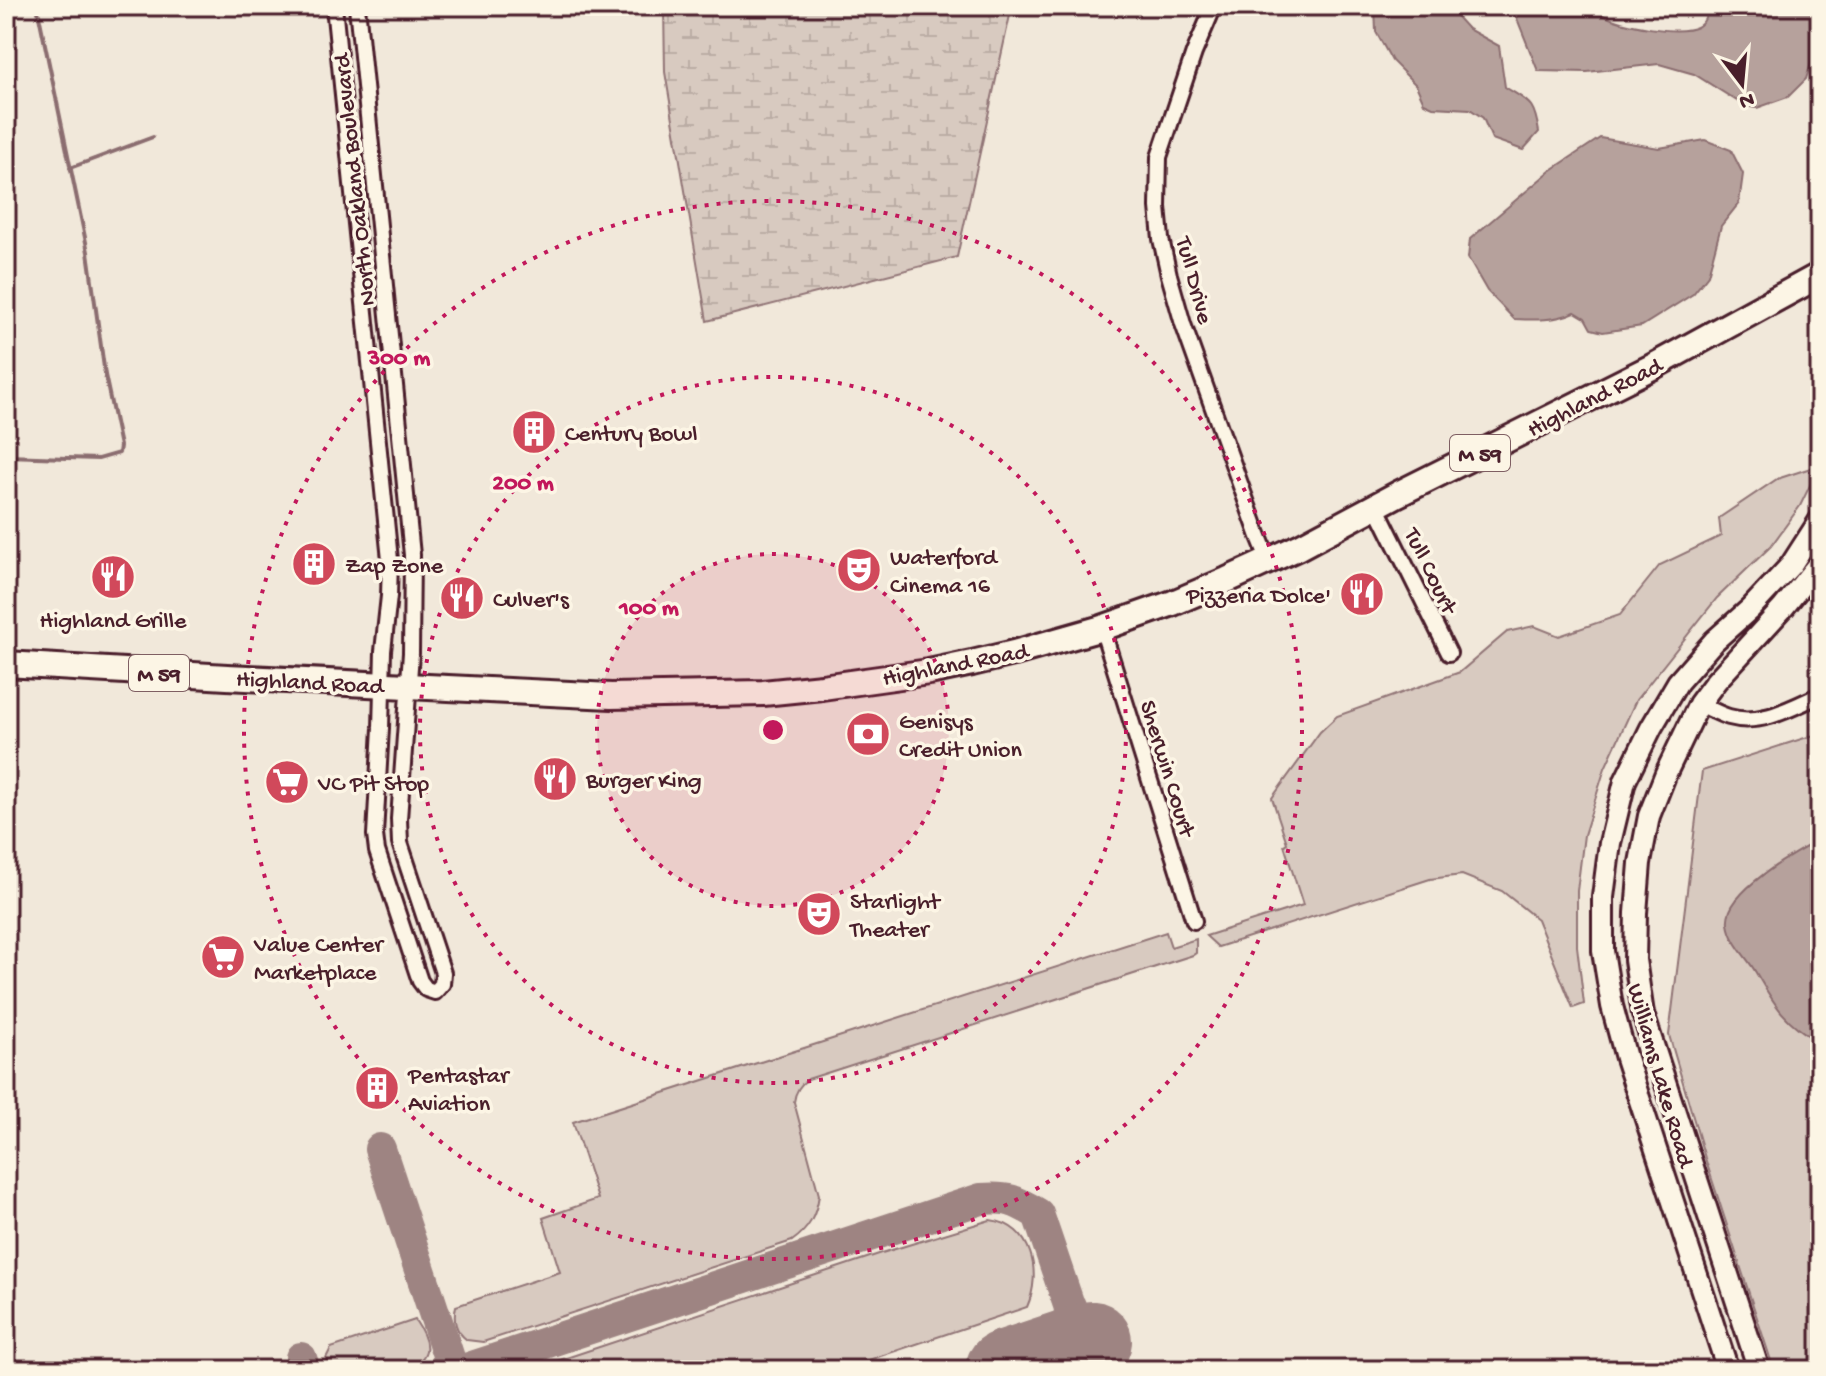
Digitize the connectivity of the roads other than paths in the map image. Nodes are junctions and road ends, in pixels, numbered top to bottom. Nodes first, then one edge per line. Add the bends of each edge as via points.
1 (334, 6) edge
2 (357, 6) edge
3 (1214, 6) edge
4 (1820, 275) edge
5 (1376, 506) junction
6 (1820, 520) edge
7 (1269, 561) junction
8 (1820, 562) edge
9 (1791, 565) junction
10 (1750, 609) junction
11 (1102, 628) junction
12 (1449, 653) dead end
13 (1739, 656) junction
14 (6, 664) edge
15 (382, 684) junction
16 (409, 685) junction
17 (1820, 695) edge
18 (1699, 704) junction
19 (1194, 921) dead end
20 (1728, 1370) edge
21 (1759, 1370) edge

1 - 15 street, North Oakland Boulevard via 390,560
2 - 16 street, North Oakland Boulevard via 412,555
3 - 7 street, Tull Drive via 1159,157 1161,239 1183,324
4 - 5 highway, Highland Road / M 59 via 1652,367
5 - 7 highway, Highland Road / M 59
5 - 12 street, Tull Court
6 - 9 main road, Williams Lake Road
7 - 11 highway, Highland Road / M 59
8 - 13 main road, Williams Lake Road
9 - 10 main road, Williams Lake Road
9 - 13 main road via 1799,569 1796,581 1761,618
10 - 18 main road via 1732,638 1690,684 1686,700
10 - 20 main road, Williams Lake Road via 1678,682 1651,728 1625,781 1603,897 1603,951 1612,1006
11 - 16 highway, Highland Road / M 59 via 929,672 763,693 596,696
11 - 19 street, Sherwin Court
13 - 18 main road, Williams Lake Road
14 - 15 highway, Highland Road / M 59
15 - 16 highway, Highland Road / M 59
15 - 16 street, North Oakland Boulevard via 377,851 420,981 435,992 443,973 400,843
17 - 18 street via 1757,720 1730,717
18 - 21 main road, Williams Lake Road via 1649,816 1640,863 1635,960 1643,1014

